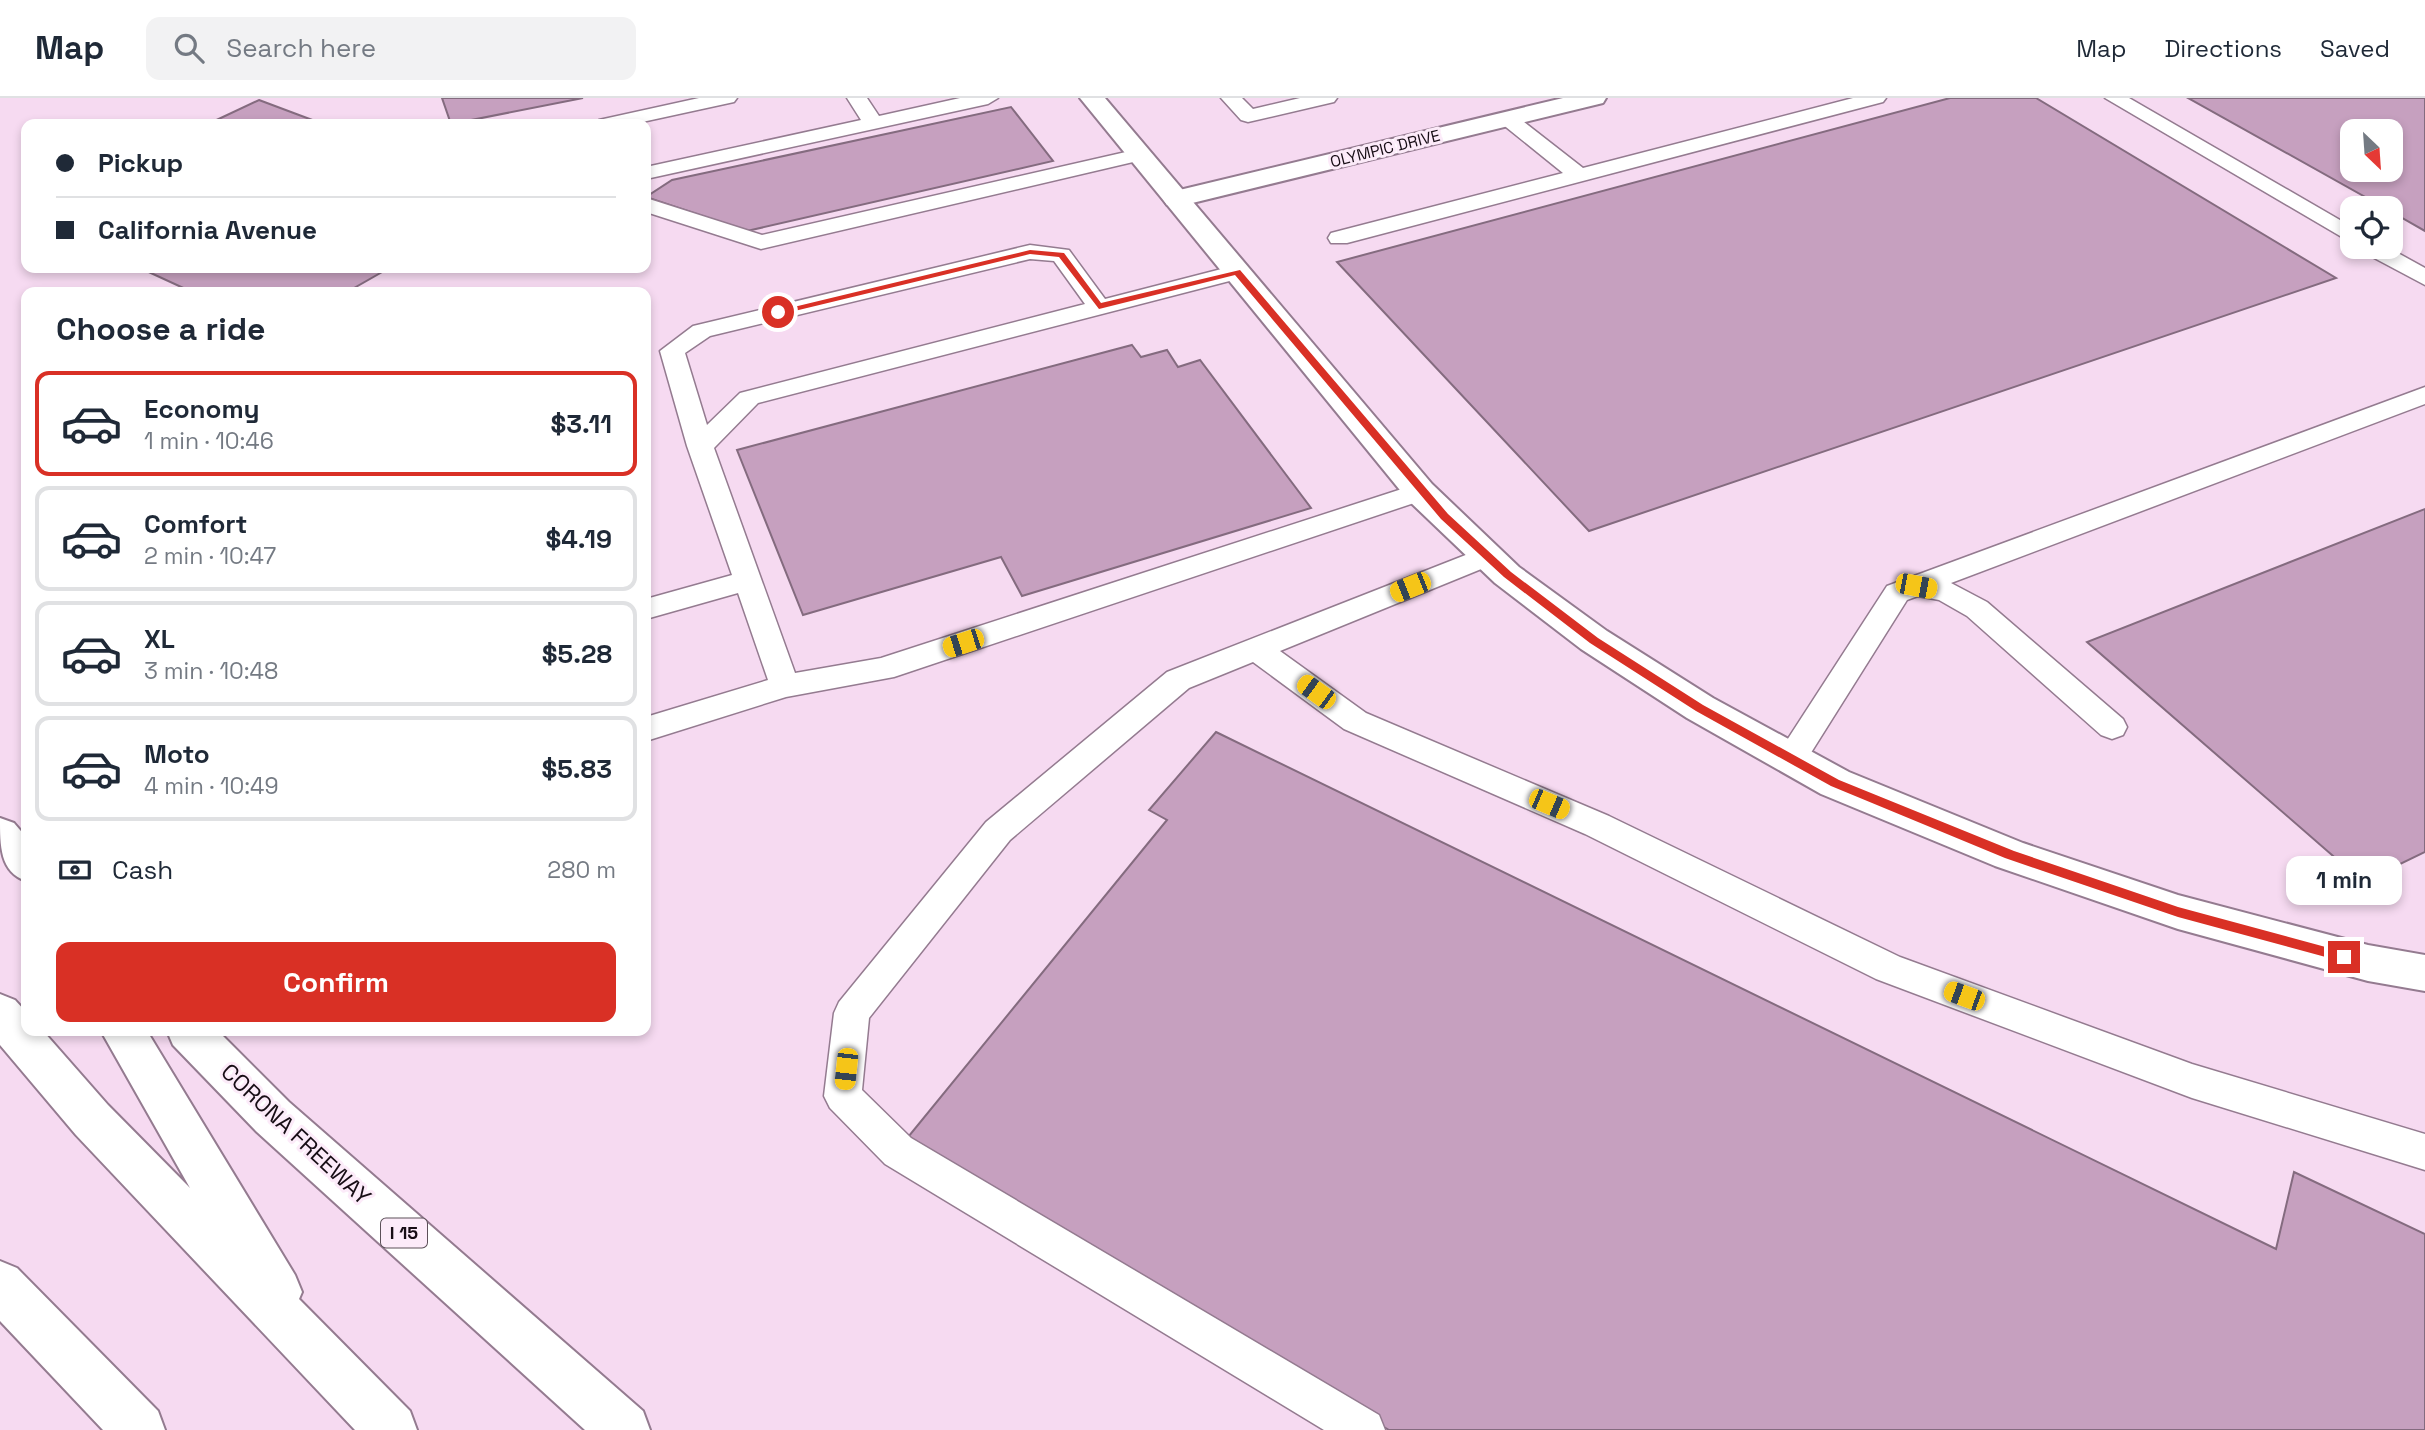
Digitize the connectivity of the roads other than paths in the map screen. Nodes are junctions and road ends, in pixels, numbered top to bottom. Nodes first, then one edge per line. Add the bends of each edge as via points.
1 (727, 98) edge
2 (857, 98) edge
3 (988, 98) edge
4 (1092, 98) edge
5 (1231, 98) edge
6 (1327, 98) edge
7 (1876, 98) edge
8 (2115, 98) edge
9 (1584, 99) edge
10 (629, 119) edge
11 (1508, 119) junction
12 (873, 123) junction
13 (1139, 155) junction
14 (651, 172) edge
15 (1579, 175) junction
16 (1176, 199) junction
17 (651, 207) edge
18 (2340, 229) edge
19 (1339, 238) dead end
20 (2392, 259) edge
21 (1237, 272) junction
22 (2425, 278) edge
23 (1099, 306) junction
24 (2425, 395) edge
25 (700, 446) junction
26 (1420, 492) junction
27 (1486, 555) junction
28 (750, 580) junction
29 (1916, 586) junction
30 (651, 608) edge
31 (1256, 649) junction
32 (785, 686) junction
33 (651, 727) edge
34 (2112, 727) dead end
35 (1791, 759) junction
36 (2425, 973) edge
37 (0, 1013) edge
38 (126, 1036) edge
39 (193, 1036) edge
40 (2425, 1152) edge
41 (0, 1285) edge
42 (310, 1348) junction
43 (139, 1430) edge
44 (391, 1430) edge
45 (624, 1430) edge
46 (1364, 1430) edge

1 - 10 lane
2 - 12 lane
3 - 12 lane
4 - 13 main road
5 - 6 lane via 1248,116
7 - 15 lane
8 - 18 lane
9 - 11 main road, OLYMPIC DRIVE
11 - 15 lane
11 - 16 main road, OLYMPIC DRIVE
12 - 14 lane
13 - 16 main road
13 - 17 lane via 761,242
15 - 19 lane
16 - 21 main road
20 - 22 lane
21 - 23 lane
21 - 26 main road
23 - 25 lane via 749,398
23 - 25 lane via 1061,255 1030,252 702,331 672,351
24 - 29 lane
25 - 28 lane
26 - 27 main road
26 - 32 lane via 883,669
27 - 31 lane
27 - 35 main road via 1594,640
28 - 30 lane
28 - 32 lane
29 - 34 lane via 1947,592 1977,609
29 - 35 lane via 1897,593
31 - 40 lane via 1355,721 1597,825 1888,968 2192,1081
31 - 46 lane via 1178,680 998,831 852,1013 843,1096 898,1151
32 - 33 lane
35 - 36 main road via 1835,783 2009,855 2178,912 2368,963
37 - 42 main road via 92,1120
38 - 42 main road
39 - 45 main road, CORONA FREEWAY / I 15 via 273,1117
41 - 43 main road
42 - 44 main road

